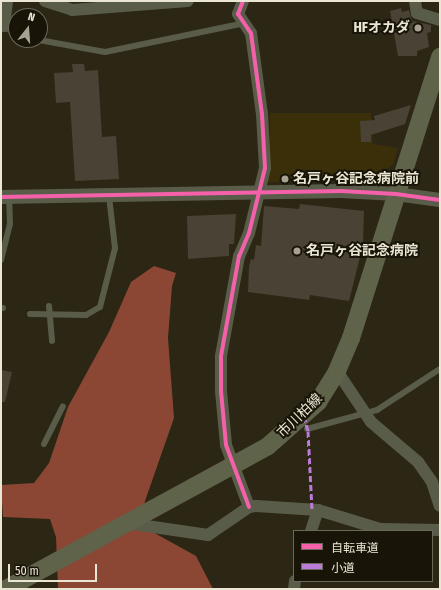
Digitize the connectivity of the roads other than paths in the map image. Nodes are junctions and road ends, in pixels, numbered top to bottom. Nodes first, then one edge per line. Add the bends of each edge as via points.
1 (7, 1) edge
2 (45, 1) edge
3 (188, 1) edge
4 (243, 1) edge
5 (415, 1) edge
6 (440, 20) edge
7 (245, 23) junction
8 (2, 26) edge
9 (48, 42) edge
10 (440, 57) edge
11 (257, 192) junction
12 (396, 194) junction
13 (109, 196) junction
14 (5, 198) edge
15 (440, 200) edge
16 (1, 260) edge
17 (49, 306) dead end
18 (30, 314) dead end
19 (51, 316) junction
20 (52, 341) dead end
21 (440, 369) edge
22 (337, 372) junction
23 (63, 406) dead end
24 (365, 415) junction
25 (307, 429) dead end
26 (44, 444) dead end
27 (231, 466) junction
28 (440, 506) edge
29 (249, 507) junction
30 (318, 510) junction
31 (126, 523) junction
32 (312, 530) edge
33 (440, 530) edge
34 (6, 589) edge

1 - 8 street
2 - 3 street via 72,10
4 - 7 street via 238,14
5 - 6 street via 417,12
7 - 9 lane via 105,52
7 - 11 street via 251,32 262,114 265,168
10 - 12 main road, 市川柏線
11 - 12 street
11 - 13 street
11 - 27 street via 249,232 238,256 222,356 222,411
12 - 15 street
12 - 22 main road, 市川柏線 via 351,338
13 - 14 street
13 - 19 lane via 115,248 100,307 86,315
14 - 16 lane via 10,224
17 - 19 lane
18 - 19 lane
19 - 20 lane
21 - 24 lane
22 - 24 street
22 - 27 main road, 市川柏線 via 318,402 304,416 268,446
23 - 26 lane
24 - 25 lane
24 - 28 street via 418,462 432,482
27 - 29 street
27 - 31 main road, 市川柏線
29 - 30 street
29 - 31 street via 208,535
30 - 32 street
30 - 33 street via 380,529
31 - 34 main road, 市川柏線

